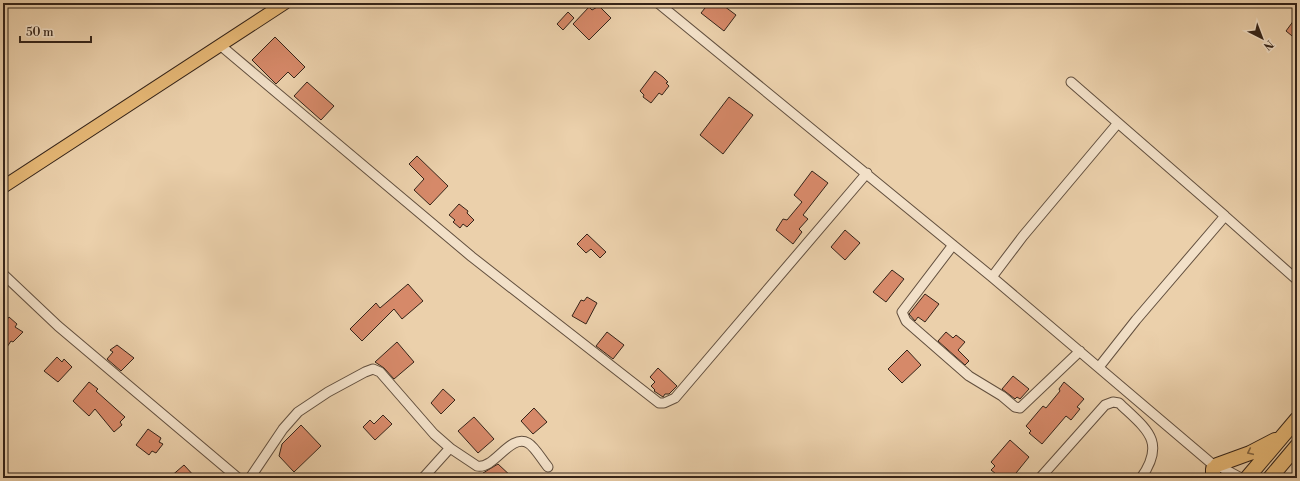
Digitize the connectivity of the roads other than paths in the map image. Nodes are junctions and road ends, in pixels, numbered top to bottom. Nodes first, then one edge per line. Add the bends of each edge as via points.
1 (285, 3) edge
2 (658, 3) edge
3 (220, 45) junction
4 (1071, 82) dead end
5 (1118, 123) junction
6 (867, 173) junction
7 (3, 186) edge
8 (1225, 216) junction
9 (953, 244) junction
10 (3, 274) edge
11 (992, 277) junction
12 (1296, 277) edge
13 (1080, 351) junction
14 (1099, 367) junction
15 (1297, 418) edge
16 (1281, 437) junction
17 (1297, 446) edge
18 (450, 448) junction
19 (1286, 459) junction
20 (548, 467) dead end
21 (1215, 471) edge
22 (238, 478) edge
23 (250, 478) edge
24 (423, 478) edge
25 (1040, 478) edge
26 (1141, 478) edge
27 (1241, 478) edge
28 (1247, 478) edge
29 (1270, 478) edge
30 (1282, 478) edge

1 - 3 main road
2 - 6 street
3 - 6 street via 472,257 659,403 670,401 680,393
3 - 7 main road
4 - 5 street
5 - 8 street
5 - 11 street
6 - 9 street
8 - 12 street
8 - 14 street
9 - 11 street
9 - 13 street via 902,312 906,321 960,369 1020,408
10 - 22 street via 58,326
11 - 13 street
13 - 14 street
14 - 21 street
15 - 16 highway
16 -> 21 highway
16 - 28 highway
17 - 19 highway
18 - 20 street via 481,467 519,441 528,443
18 - 23 street via 434,434 380,372 373,369 328,392 298,412 283,428
18 - 24 street
19 - 29 highway
19 - 30 highway
21 - 27 street
25 - 26 street via 1105,405 1113,402 1119,403 1132,415 1154,444 1152,461

